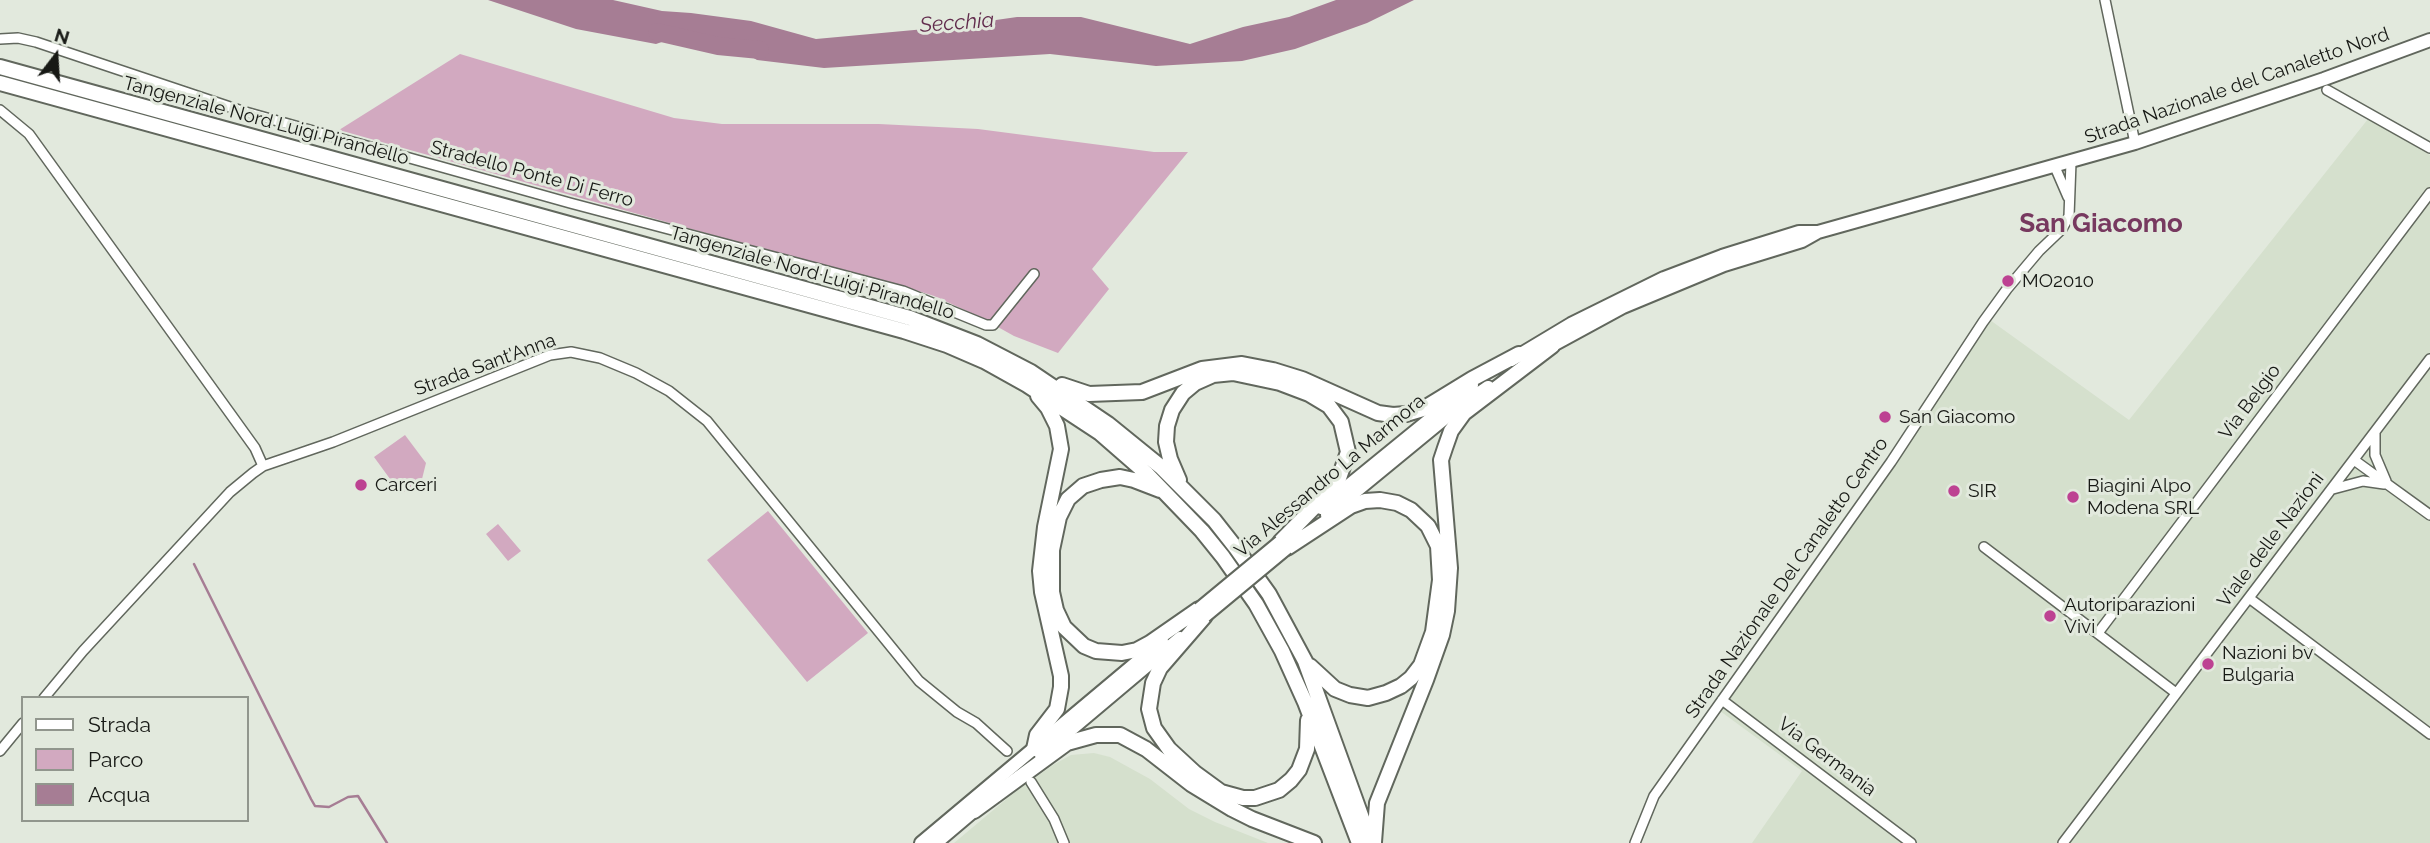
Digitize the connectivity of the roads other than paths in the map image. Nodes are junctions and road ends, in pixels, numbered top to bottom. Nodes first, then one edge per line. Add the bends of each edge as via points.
1 (2105, 0) edge
2 (0, 39) edge
3 (2430, 40) edge
4 (4, 76) edge
5 (2328, 90) dead end
6 (0, 110) edge
7 (2135, 143) junction
8 (2430, 148) edge
9 (2071, 162) junction
10 (2055, 167) junction
11 (2430, 193) edge
12 (2070, 202) junction
13 (1818, 232) junction
14 (1034, 274) dead end
15 (1552, 346) junction
16 (1519, 354) junction
17 (2430, 359) edge
18 (1029, 378) junction
19 (2375, 432) junction
20 (2354, 460) junction
21 (264, 466) junction
22 (2389, 485) junction
23 (1182, 487) junction
24 (2331, 489) junction
25 (1168, 494) junction
26 (2430, 515) edge
27 (1284, 545) junction
28 (1984, 547) dead end
29 (2249, 598) junction
30 (1202, 613) junction
31 (2098, 633) junction
32 (1305, 661) junction
33 (2176, 692) junction
34 (46, 696) edge
35 (1722, 700) junction
36 (1305, 702) junction
37 (21, 725) edge
38 (2430, 734) edge
39 (1034, 749) junction
40 (0, 751) edge
41 (1007, 751) dead end
42 (1031, 782) dead end
43 (974, 811) junction
44 (921, 843) edge
45 (936, 843) edge
46 (1064, 843) edge
47 (1314, 843) edge
48 (1359, 843) edge
49 (1372, 843) edge
50 (1635, 843) edge
51 (1911, 843) edge
52 (2063, 843) edge

1 - 7 street
2 - 14 street, Stradello Ponte Di Ferro via 36,42 242,111 903,291 986,325 993,325
3 - 7 main road, Strada Nazionale del Canaletto Nord
4 - 18 highway, Tangenziale Nord Luigi Pirandello via 904,331
5 - 8 street
6 - 21 street via 29,134 255,447
7 - 9 main road, Strada Nazionale del Canaletto Nord
9 - 10 main road, Strada Nazionale del Canaletto Nord
9 - 12 street, Strada Nazionale Del Canaletto Centro
10 - 12 street
10 - 13 main road, Via Alessandro La Marmora
11 - 31 street, Via Belgio
12 - 35 street, Strada Nazionale Del Canaletto Centro via 2062,229 2001,297
13 - 15 main road, Via Alessandro La Marmora via 1802,242 1668,287
13 - 16 main road, Via Alessandro La Marmora via 1800,232 1664,278
15 - 27 main road, Via Alessandro La Marmora via 1457,409
15 - 49 highway via 1464,413 1445,447 1441,460 1450,568 1447,611 1426,680 1377,803
16 - 18 highway via 1406,415 1378,413 1301,379 1242,364 1202,369 1142,392 1088,394
16 - 27 main road, Via Alessandro La Marmora via 1449,402
17 - 19 street, Viale delle Nazioni
18 - 23 highway, Tangenziale Nord Luigi Pirandello via 1108,424
18 - 25 highway, Tangenziale Nord Luigi Pirandello
18 - 39 highway via 1057,426 1061,449 1040,571 1061,687 1056,709 1037,735
19 - 20 street, Viale delle Nazioni
19 - 22 street via 2375,455
20 - 22 street
20 - 24 street, Viale delle Nazioni
21 - 34 street, Strada Sant'Anna via 230,492
21 - 41 street, Strada Sant'Anna via 550,355 571,352 600,358 668,391 706,421 919,681
22 - 24 street via 2364,481
22 - 26 street
23 - 27 highway via 1170,459 1167,426 1183,393 1195,383 1233,373 1309,394 1329,406 1341,422 1348,452 1337,484
23 - 32 highway, Tangenziale Nord Luigi Pirandello via 1214,520 1269,594
24 - 29 street, Viale delle Nazioni
25 - 30 highway via 1120,477 1083,486 1068,499 1052,550 1056,610 1064,627 1084,646 1122,653 1137,650
25 - 36 highway, Tangenziale Nord Luigi Pirandello via 1256,604
27 - 30 main road, Via Alessandro La Marmora, bridge
27 - 32 highway via 1351,506 1380,499 1411,510 1429,526 1438,546 1440,580 1433,632 1411,678 1368,698 1335,688
28 - 31 street
29 - 33 street, Viale delle Nazioni
29 - 38 street
30 - 36 highway via 1160,668 1149,709 1154,728 1169,750 1195,773 1221,792 1243,798 1279,790 1304,761 1309,727
30 - 39 main road, Via Alessandro La Marmora
30 - 43 main road, Via Alessandro La Marmora
31 - 33 street
32 - 49 highway, Tangenziale Nord Luigi Pirandello
33 - 52 street, Viale delle Nazioni
35 - 50 street, Strada Nazionale Del Canaletto Centro via 1654,796
35 - 51 street, Via Germania
36 - 48 highway, Tangenziale Nord Luigi Pirandello
37 - 40 street
39 - 44 main road, Via Alessandro La Marmora
42 - 46 street
43 - 45 main road, Via Alessandro La Marmora
43 - 47 highway via 1067,743 1096,735 1120,736 1146,749 1221,803

